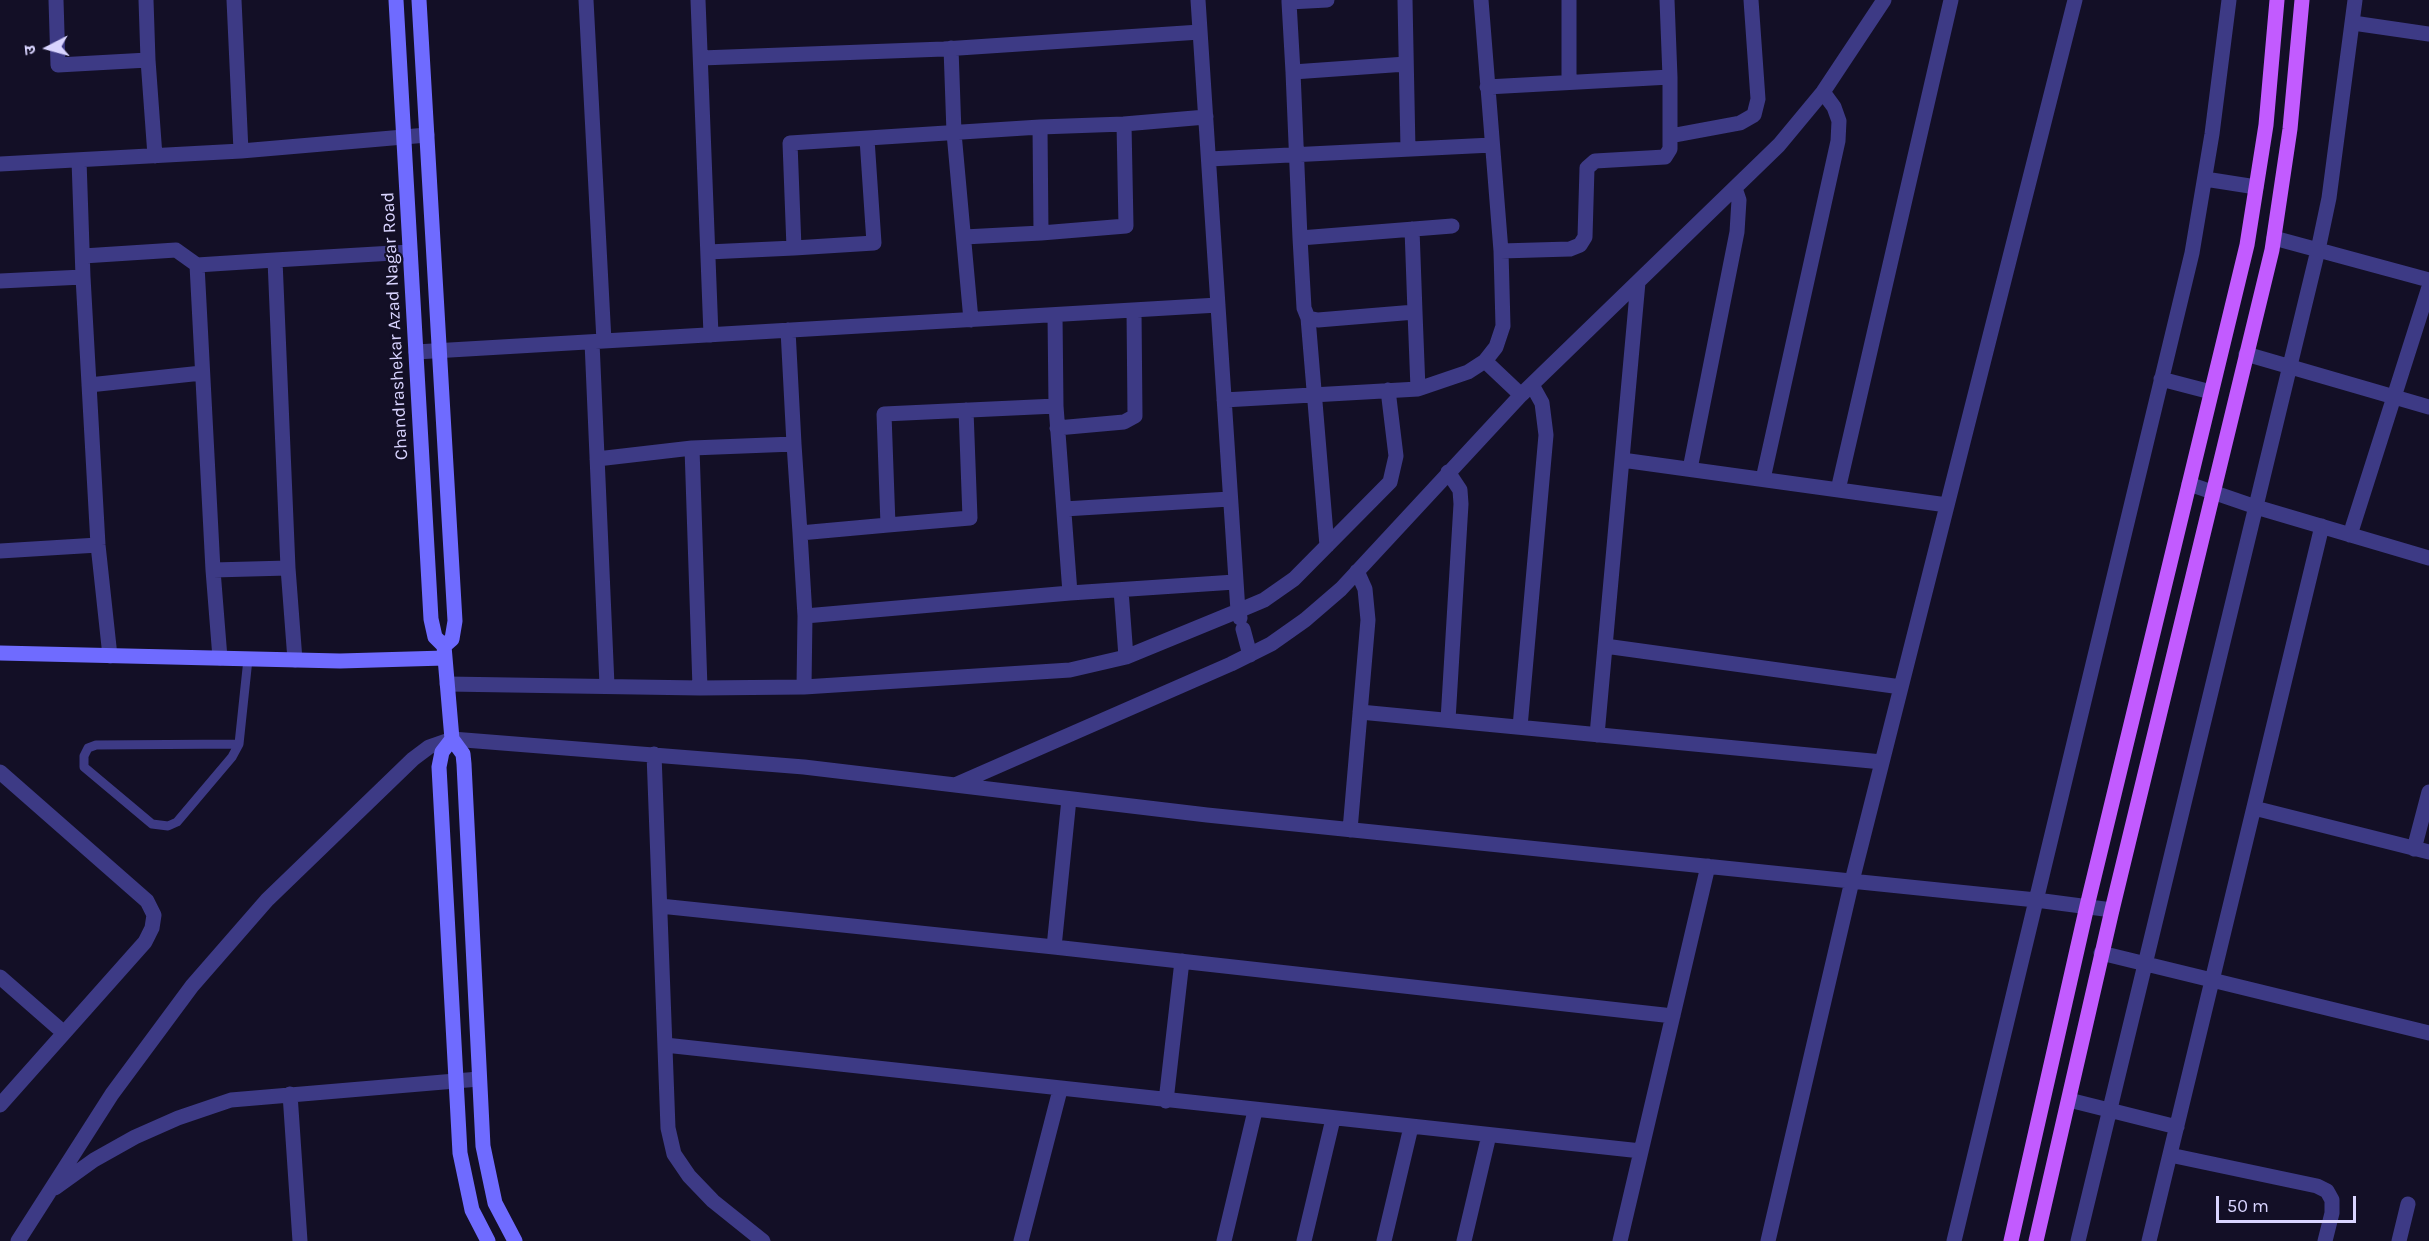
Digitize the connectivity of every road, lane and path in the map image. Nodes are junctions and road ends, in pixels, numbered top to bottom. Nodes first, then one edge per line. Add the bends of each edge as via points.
1 (56, 0) edge
2 (146, 0) edge
3 (234, 0) edge
4 (396, 0) edge
5 (419, 0) edge
6 (586, 0) edge
7 (698, 0) edge
8 (1198, 0) edge
9 (1327, 0) edge
10 (1405, 0) edge
11 (1481, 0) edge
12 (1569, 0) edge
13 (1667, 0) edge
14 (1751, 0) edge
15 (1884, 0) edge
16 (1951, 0) edge
17 (2075, 0) edge
18 (2229, 0) edge
19 (2277, 0) edge
20 (2302, 0) edge
21 (2355, 0) edge
22 (1289, 1) edge
23 (2275, 21) junction
24 (2353, 23) junction
25 (2300, 24) junction
26 (1200, 32) junction
27 (2429, 34) edge
28 (951, 48) junction
29 (701, 58) junction
30 (148, 60) junction
31 (1406, 64) junction
32 (1293, 72) junction
33 (1670, 77) junction
34 (1569, 82) junction
35 (1488, 87) junction
36 (1823, 92) junction
37 (1206, 117) junction
38 (1124, 124) junction
39 (1040, 127) junction
40 (954, 134) junction
41 (427, 135) junction
42 (1670, 136) junction
43 (404, 138) junction
44 (867, 139) junction
45 (1492, 145) junction
46 (1408, 149) junction
47 (241, 151) junction
48 (1298, 155) junction
49 (155, 156) junction
50 (1209, 159) junction
51 (79, 160) junction
52 (0, 164) edge
53 (2205, 179) junction
54 (2256, 187) junction
55 (1735, 188) junction
56 (1452, 226) dead end
57 (1412, 229) junction
58 (1041, 232) junction
59 (964, 237) junction
60 (1300, 238) junction
61 (2274, 238) junction
62 (794, 248) junction
63 (2318, 250) junction
64 (1501, 251) junction
65 (410, 252) junction
66 (708, 252) junction
67 (82, 256) junction
68 (275, 260) junction
69 (197, 265) junction
70 (83, 277) junction
71 (2429, 280) edge
72 (0, 281) edge
73 (1638, 282) junction
74 (2429, 286) edge
75 (1218, 305) junction
76 (1134, 310) junction
77 (1415, 312) junction
78 (1055, 315) junction
79 (1308, 318) junction
80 (971, 320) junction
81 (788, 330) junction
82 (711, 335) junction
83 (598, 341) junction
84 (440, 351) junction
85 (416, 352) junction
86 (2246, 354) junction
87 (1489, 365) junction
88 (2291, 366) junction
89 (202, 373) junction
90 (2162, 380) junction
91 (89, 385) junction
92 (1418, 389) junction
93 (1388, 390) junction
94 (1527, 390) junction
95 (2211, 392) junction
96 (1313, 394) junction
97 (2394, 397) junction
98 (1224, 400) junction
99 (1056, 406) junction
100 (2429, 407) edge
101 (966, 410) junction
102 (1057, 428) junction
103 (794, 444) junction
104 (692, 448) junction
105 (597, 459) junction
106 (1622, 460) junction
107 (1690, 469) junction
108 (1448, 472) junction
109 (1763, 479) junction
110 (2189, 484) junction
111 (1838, 490) junction
112 (2212, 492) junction
113 (1230, 499) junction
114 (1947, 505) junction
115 (2256, 507) junction
116 (1064, 509) junction
117 (888, 525) junction
118 (2322, 526) junction
119 (800, 532) junction
120 (2350, 535) junction
121 (98, 545) junction
122 (1327, 546) junction
123 (0, 551) edge
124 (2429, 558) edge
125 (288, 568) junction
126 (213, 570) junction
127 (1357, 571) junction
128 (1235, 582) junction
129 (1121, 590) junction
130 (1070, 593) junction
131 (805, 616) junction
132 (1240, 619) junction
133 (1605, 646) junction
134 (445, 652) junction
135 (0, 653) edge
136 (1250, 655) junction
137 (110, 656) junction
138 (1126, 657) junction
139 (220, 658) junction
140 (248, 659) junction
141 (295, 660) junction
142 (447, 684) junction
143 (607, 685) junction
144 (804, 687) junction
145 (1901, 687) junction
146 (700, 688) junction
147 (1360, 712) junction
148 (1448, 720) junction
149 (1520, 727) junction
150 (1597, 735) junction
151 (452, 739) junction
152 (239, 744) junction
153 (654, 754) junction
154 (1882, 762) junction
155 (0, 772) edge
156 (956, 785) junction
157 (2429, 792) edge
158 (1069, 799) junction
159 (2254, 808) junction
160 (1350, 830) junction
161 (2422, 850) edge
162 (1708, 866) junction
163 (1852, 881) junction
164 (2036, 900) junction
165 (660, 906) junction
166 (2086, 906) junction
167 (2112, 910) junction
168 (1054, 946) junction
169 (2102, 953) junction
170 (1182, 961) junction
171 (2145, 964) junction
172 (0, 977) edge
173 (2212, 981) junction
174 (1673, 1016) junction
175 (64, 1033) junction
176 (2429, 1033) edge
177 (665, 1046) junction
178 (479, 1079) junction
179 (456, 1081) junction
180 (1060, 1089) junction
181 (290, 1094) junction
182 (2069, 1100) junction
183 (1166, 1101) junction
184 (0, 1105) edge
185 (2110, 1110) junction
186 (1255, 1111) junction
187 (1332, 1119) junction
188 (1411, 1127) junction
189 (2177, 1127) junction
190 (1489, 1135) junction
191 (1641, 1151) junction
192 (2170, 1155) junction
193 (46, 1194) junction
194 (2408, 1204) dead end
195 (18, 1241) edge
196 (300, 1241) edge
197 (488, 1241) edge
198 (515, 1241) edge
199 (763, 1241) edge
200 (1021, 1241) edge
201 (1224, 1241) edge
202 (1304, 1241) edge
203 (1384, 1241) edge
204 (1464, 1241) edge
205 (1620, 1241) edge
206 (1768, 1241) edge
207 (1954, 1241) edge
208 (2011, 1241) edge
209 (2036, 1241) edge
210 (2078, 1241) edge
211 (2149, 1241) edge
212 (2325, 1241) edge
213 (2399, 1241) edge

1 - 30 street via 58,65
2 - 30 street
3 - 47 street
4 - 43 street, Chandrashekar Azad Nagar Road
5 - 41 street, Chandrashekar Azad Nagar Road
6 - 83 street
7 - 29 street
8 - 26 street
9 - 22 street
10 - 31 street
11 - 35 street
12 - 34 street
13 - 33 street
14 - 42 street via 1758,99 1754,115 1740,123
15 - 36 street
16 - 111 street
17 - 114 street
18 - 53 street
19 - 23 main road
20 - 25 main road
21 - 24 street
22 - 32 street
23 - 25 main road
23 - 54 main road
24 - 27 street
24 - 63 street
25 - 61 main road
26 - 28 street
26 - 37 street
28 - 29 street
28 - 40 street
29 - 66 street
30 - 49 street
31 - 32 street
31 - 46 street
32 - 48 street
33 - 34 street
33 - 42 street
34 - 35 street
35 - 45 street
36 - 55 street via 1779,145
36 - 109 street via 1839,122 1838,141
37 - 38 street
37 - 50 street
38 - 39 street
38 - 58 street via 1126,226
39 - 40 street
39 - 58 street
40 - 44 street
40 - 59 street
41 - 43 street
41 - 84 street, Chandrashekar Azad Nagar Road
42 - 64 street via 1670,149 1665,157 1595,161 1587,168 1585,237 1580,245 1570,249
43 - 47 street
43 - 65 street, Chandrashekar Azad Nagar Road
44 - 62 street via 790,143
44 - 62 street via 874,243
45 - 46 street
45 - 64 street
46 - 48 street
47 - 49 street
48 - 50 street
48 - 60 street
49 - 51 street
50 - 75 street
51 - 52 street
51 - 67 street
53 - 54 street
53 - 90 street
54 - 95 main road via 2247,245
55 - 73 street
55 - 107 street via 1739,200 1737,232
56 - 57 street
57 - 60 street
57 - 77 street
58 - 59 street
59 - 80 street
60 - 79 street
61 - 63 street
61 - 86 main road
62 - 66 street
63 - 71 street
63 - 88 street
64 - 87 street via 1503,326
65 - 68 street
65 - 85 street, Chandrashekar Azad Nagar Road
66 - 82 street
67 - 69 street via 176,249
67 - 70 street
68 - 69 street
68 - 125 street
69 - 89 street
70 - 72 street
70 - 91 street
73 - 94 street
73 - 106 street
74 - 97 street
75 - 76 street
75 - 98 street
76 - 78 street
76 - 102 street via 1135,416 1124,422
77 - 79 street
77 - 92 street
78 - 80 street
78 - 99 street
79 - 96 street
80 - 81 street
81 - 82 street
81 - 103 street
82 - 83 street
83 - 84 street
83 - 105 street
84 - 85 street
84 - 134 street, Chandrashekar Azad Nagar Road via 455,621
85 - 134 street, Chandrashekar Azad Nagar Road via 431,620 435,637
86 - 88 street
86 - 112 main road
87 - 92 street
87 - 94 street via 1507,382
88 - 97 street
88 - 115 street
89 - 91 street
89 - 126 street
90 - 95 street
90 - 164 street
91 - 121 street
92 - 93 street
93 - 96 street
93 - 122 street via 1396,456 1393,476
94 - 108 street
94 - 149 street via 1542,403 1546,435
95 - 110 main road
96 - 98 street
96 - 122 street
97 - 100 street
97 - 120 street
98 - 113 street
99 - 101 street
99 - 102 street
101 - 117 street via 970,518
101 - 117 street via 884,414
102 - 116 street
103 - 104 street
103 - 119 street
104 - 105 street
104 - 146 street
105 - 143 street
106 - 107 street
106 - 133 street
107 - 109 street
108 - 127 street
108 - 148 street via 1460,490 1461,504
109 - 111 street
110 - 112 street
110 - 166 main road
111 - 114 street
112 - 115 street
112 - 167 main road
113 - 116 street
113 - 128 street
114 - 145 street
115 - 118 street
115 - 171 street
116 - 130 street
117 - 119 street
118 - 120 street
118 - 159 street
119 - 131 street
120 - 124 street
121 - 123 street
121 - 137 street
122 - 132 street via 1280,591
125 - 126 street
125 - 141 street
126 - 139 street
127 - 136 street via 1305,620
127 - 147 street via 1365,589 1368,612
128 - 129 street
128 - 132 street
129 - 130 street
129 - 138 street
130 - 131 street
131 - 144 street
132 - 136 street
132 - 138 street
133 - 145 street
133 - 150 street
134 - 141 street
134 - 142 street, Chandrashekar Azad Nagar Road
135 - 137 street
136 - 156 street
137 - 139 street
138 - 144 street via 1070,670
139 - 140 street
140 - 141 street
140 - 152 lane
142 - 143 street
142 - 151 street, Chandrashekar Azad Nagar Road
143 - 146 street
144 - 146 street
145 - 154 street
147 - 148 street
147 - 160 street
148 - 149 street
149 - 150 street
150 - 154 street
151 - 153 street
151 - 178 street via 463,754 464,764
151 - 179 street via 442,752 439,766
151 - 193 street via 429,747 412,759 267,900 192,986 112,1094
152 - 152 lane via 177,822 168,826 152,824 84,767 88,748 96,745
153 - 156 street
153 - 165 street
154 - 163 street
155 - 175 street via 147,902 154,915 145,942
156 - 158 street
157 - 161 street
158 - 160 street
158 - 168 street
159 - 161 street
159 - 173 street
160 - 162 street
162 - 163 street
162 - 174 street
163 - 164 street
163 - 206 street
164 - 166 street
164 - 207 street
165 - 168 street
165 - 177 street
166 - 167 street
166 - 208 main road
167 - 169 main road
168 - 170 street
169 - 171 street
169 - 182 main road
170 - 174 street
170 - 183 street
171 - 173 street
171 - 185 street
172 - 175 street
173 - 176 street
173 - 189 street
174 - 191 street
175 - 184 street
177 - 180 street
177 - 199 street via 668,1128 674,1154 714,1201
178 - 179 street
178 - 198 street via 483,1146 495,1203
179 - 181 street
179 - 197 street via 460,1153 472,1210
180 - 183 street
180 - 200 street
181 - 193 street via 231,1100 178,1118 94,1160
181 - 196 street
182 - 185 street
182 - 209 main road
183 - 186 street
185 - 189 street
185 - 210 street
186 - 187 street
186 - 201 street
187 - 188 street
187 - 202 street
188 - 190 street
188 - 203 street
189 - 192 street
190 - 191 street
190 - 204 street
191 - 205 street
192 - 211 street
192 - 212 street via 2327,1191 2332,1213
193 - 195 street
194 - 213 street

